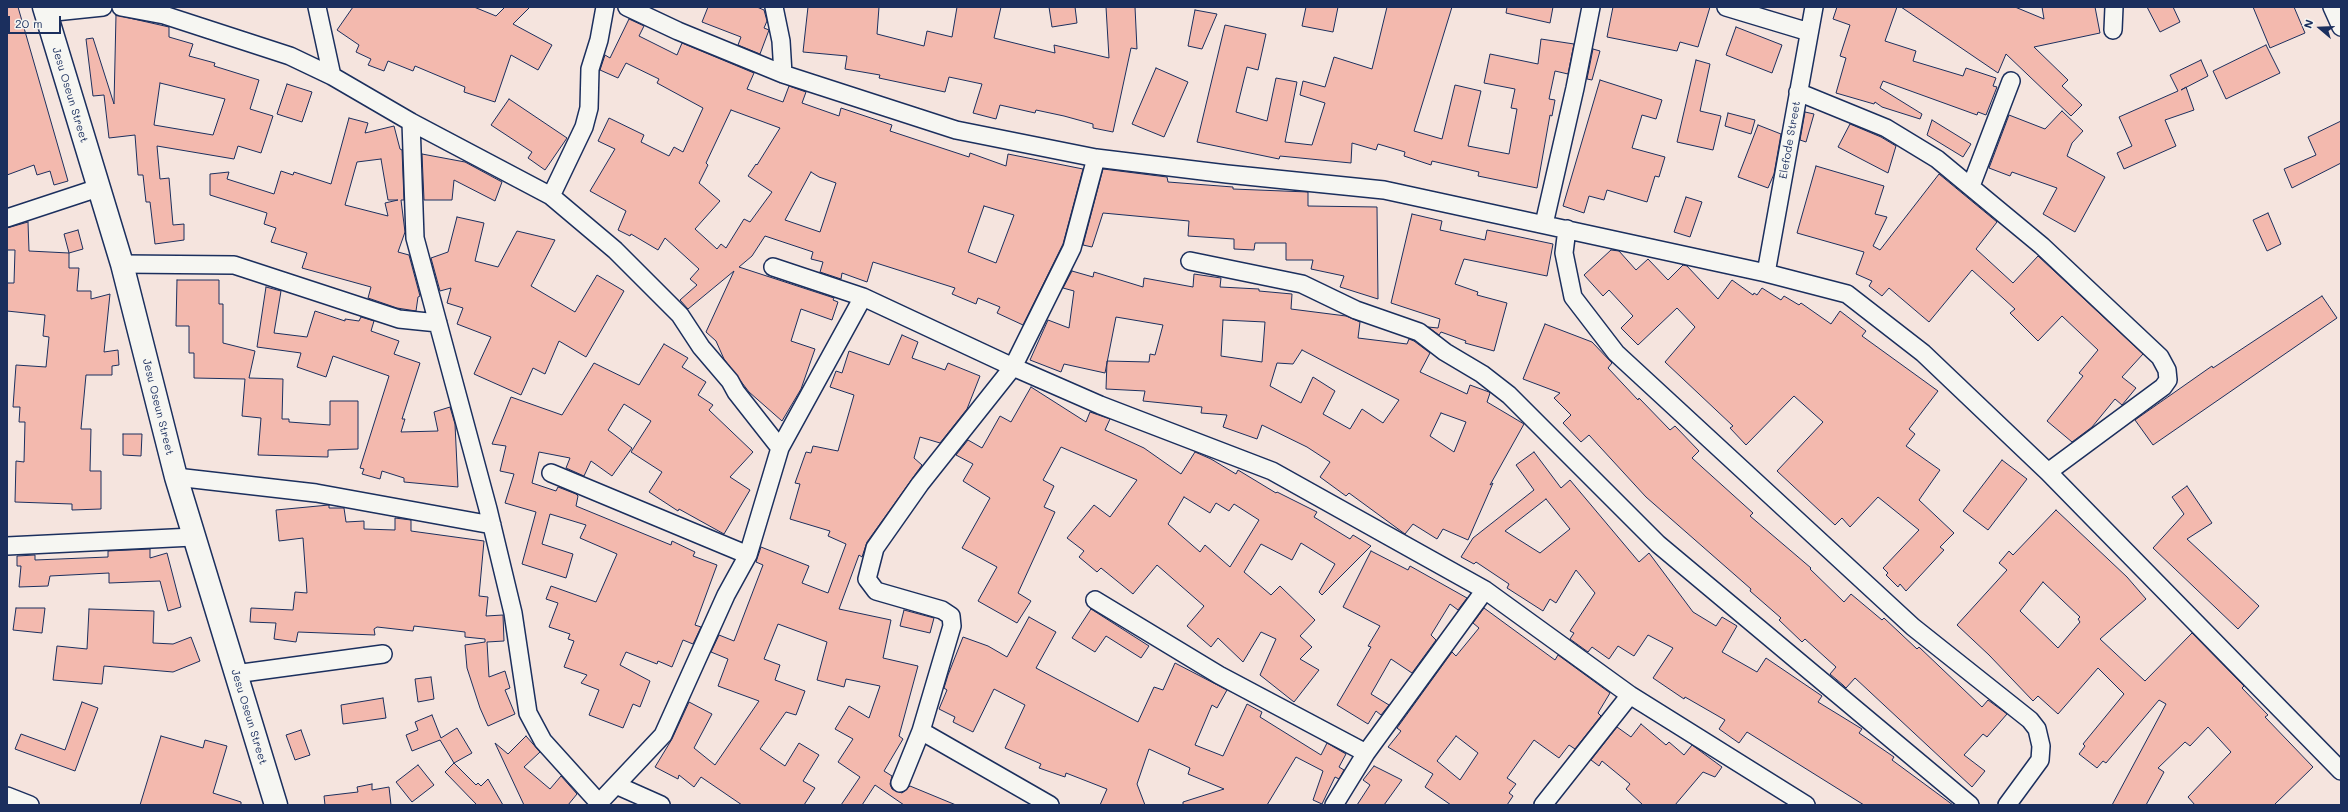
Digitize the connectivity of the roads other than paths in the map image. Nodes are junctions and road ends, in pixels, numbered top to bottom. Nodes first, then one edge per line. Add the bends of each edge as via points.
1 (103, 7) edge
2 (121, 7) edge
3 (317, 7) edge
4 (605, 7) edge
5 (627, 7) edge
6 (774, 7) edge
7 (1591, 7) edge
8 (1726, 7) edge
9 (1814, 7) edge
10 (2114, 7) edge
11 (2332, 7) edge
12 (44, 10) edge
13 (2341, 27) edge
14 (2114, 30) dead end
15 (1809, 32) junction
16 (783, 74) junction
17 (332, 76) junction
18 (2011, 81) dead end
19 (1798, 92) junction
20 (411, 122) junction
21 (1096, 158) junction
22 (1972, 186) junction
23 (98, 188) junction
24 (551, 196) junction
25 (7, 218) edge
26 (1544, 224) junction
27 (1567, 229) junction
28 (1190, 261) dead end
29 (122, 264) junction
30 (773, 267) dead end
31 (1766, 274) junction
32 (863, 297) junction
33 (438, 323) junction
34 (1013, 367) junction
35 (780, 448) junction
36 (2048, 472) junction
37 (552, 473) dead end
38 (176, 477) junction
39 (492, 525) junction
40 (193, 537) junction
41 (7, 546) edge
42 (748, 555) junction
43 (1485, 590) junction
44 (1095, 600) dead end
45 (383, 654) dead end
46 (235, 674) junction
47 (1630, 695) junction
48 (921, 731) junction
49 (1366, 753) junction
50 (2341, 772) edge
51 (900, 783) dead end
52 (616, 785) junction
53 (7, 796) edge
54 (598, 804) edge
55 (1804, 804) edge
56 (30, 805) edge
57 (276, 805) edge
58 (661, 805) edge
59 (1050, 805) edge
60 (1334, 805) edge
61 (1543, 805) edge
62 (1970, 805) edge
63 (2008, 805) edge

1 - 12 street
2 - 17 street via 164,15 249,42 290,56
3 - 17 street
4 - 24 street via 590,69 589,108 584,127
5 - 16 street
6 - 16 street via 781,41
7 - 26 street
8 - 15 street
9 - 15 street, Elefode Street
10 - 14 street
11 - 13 street
12 - 23 main road, Jesu Oseun Street
15 - 19 street, Elefode Street
16 - 21 street via 956,130
17 - 20 street
18 - 22 street
19 - 22 street via 1886,128 1937,159
19 - 31 street, Elefode Street
20 - 24 street
20 - 33 street via 415,238
21 - 26 street via 1384,190
21 - 34 street via 1072,248
22 - 36 street via 2042,246 2160,357 2167,370 2168,380 2163,387
23 - 25 street
23 - 29 main road, Jesu Oseun Street
24 - 35 street via 615,250 680,315 701,347
26 - 27 street
27 - 31 street
27 - 63 street via 1564,253 1573,297 1616,353 1913,627 2030,720 2037,729 2041,746 2040,760
28 - 62 street via 1302,284 1356,310 1419,332 1445,352 1482,374 1509,395 1658,544
29 - 33 street via 234,265 399,319
29 - 38 main road, Jesu Oseun Street
30 - 32 street
31 - 36 street via 1847,294 1923,353
32 - 34 street
32 - 35 street
33 - 39 street
34 - 43 street via 1100,405 1272,470
34 - 48 street via 920,484 875,548 867,578 876,591 942,610 951,616 952,626
35 - 42 street
36 - 50 street
37 - 42 street
38 - 39 street via 316,493
38 - 40 main road, Jesu Oseun Street
39 - 54 street via 513,613 528,713 543,741
40 - 41 street
40 - 46 main road, Jesu Oseun Street
42 - 52 street via 726,595 662,735
43 - 47 street
43 - 49 street
44 - 49 street via 1219,675
45 - 46 street
46 - 57 main road, Jesu Oseun Street
47 - 55 street
47 - 61 street
48 - 51 street
48 - 59 street
49 - 60 street
52 - 54 street
52 - 58 street
53 - 56 street

